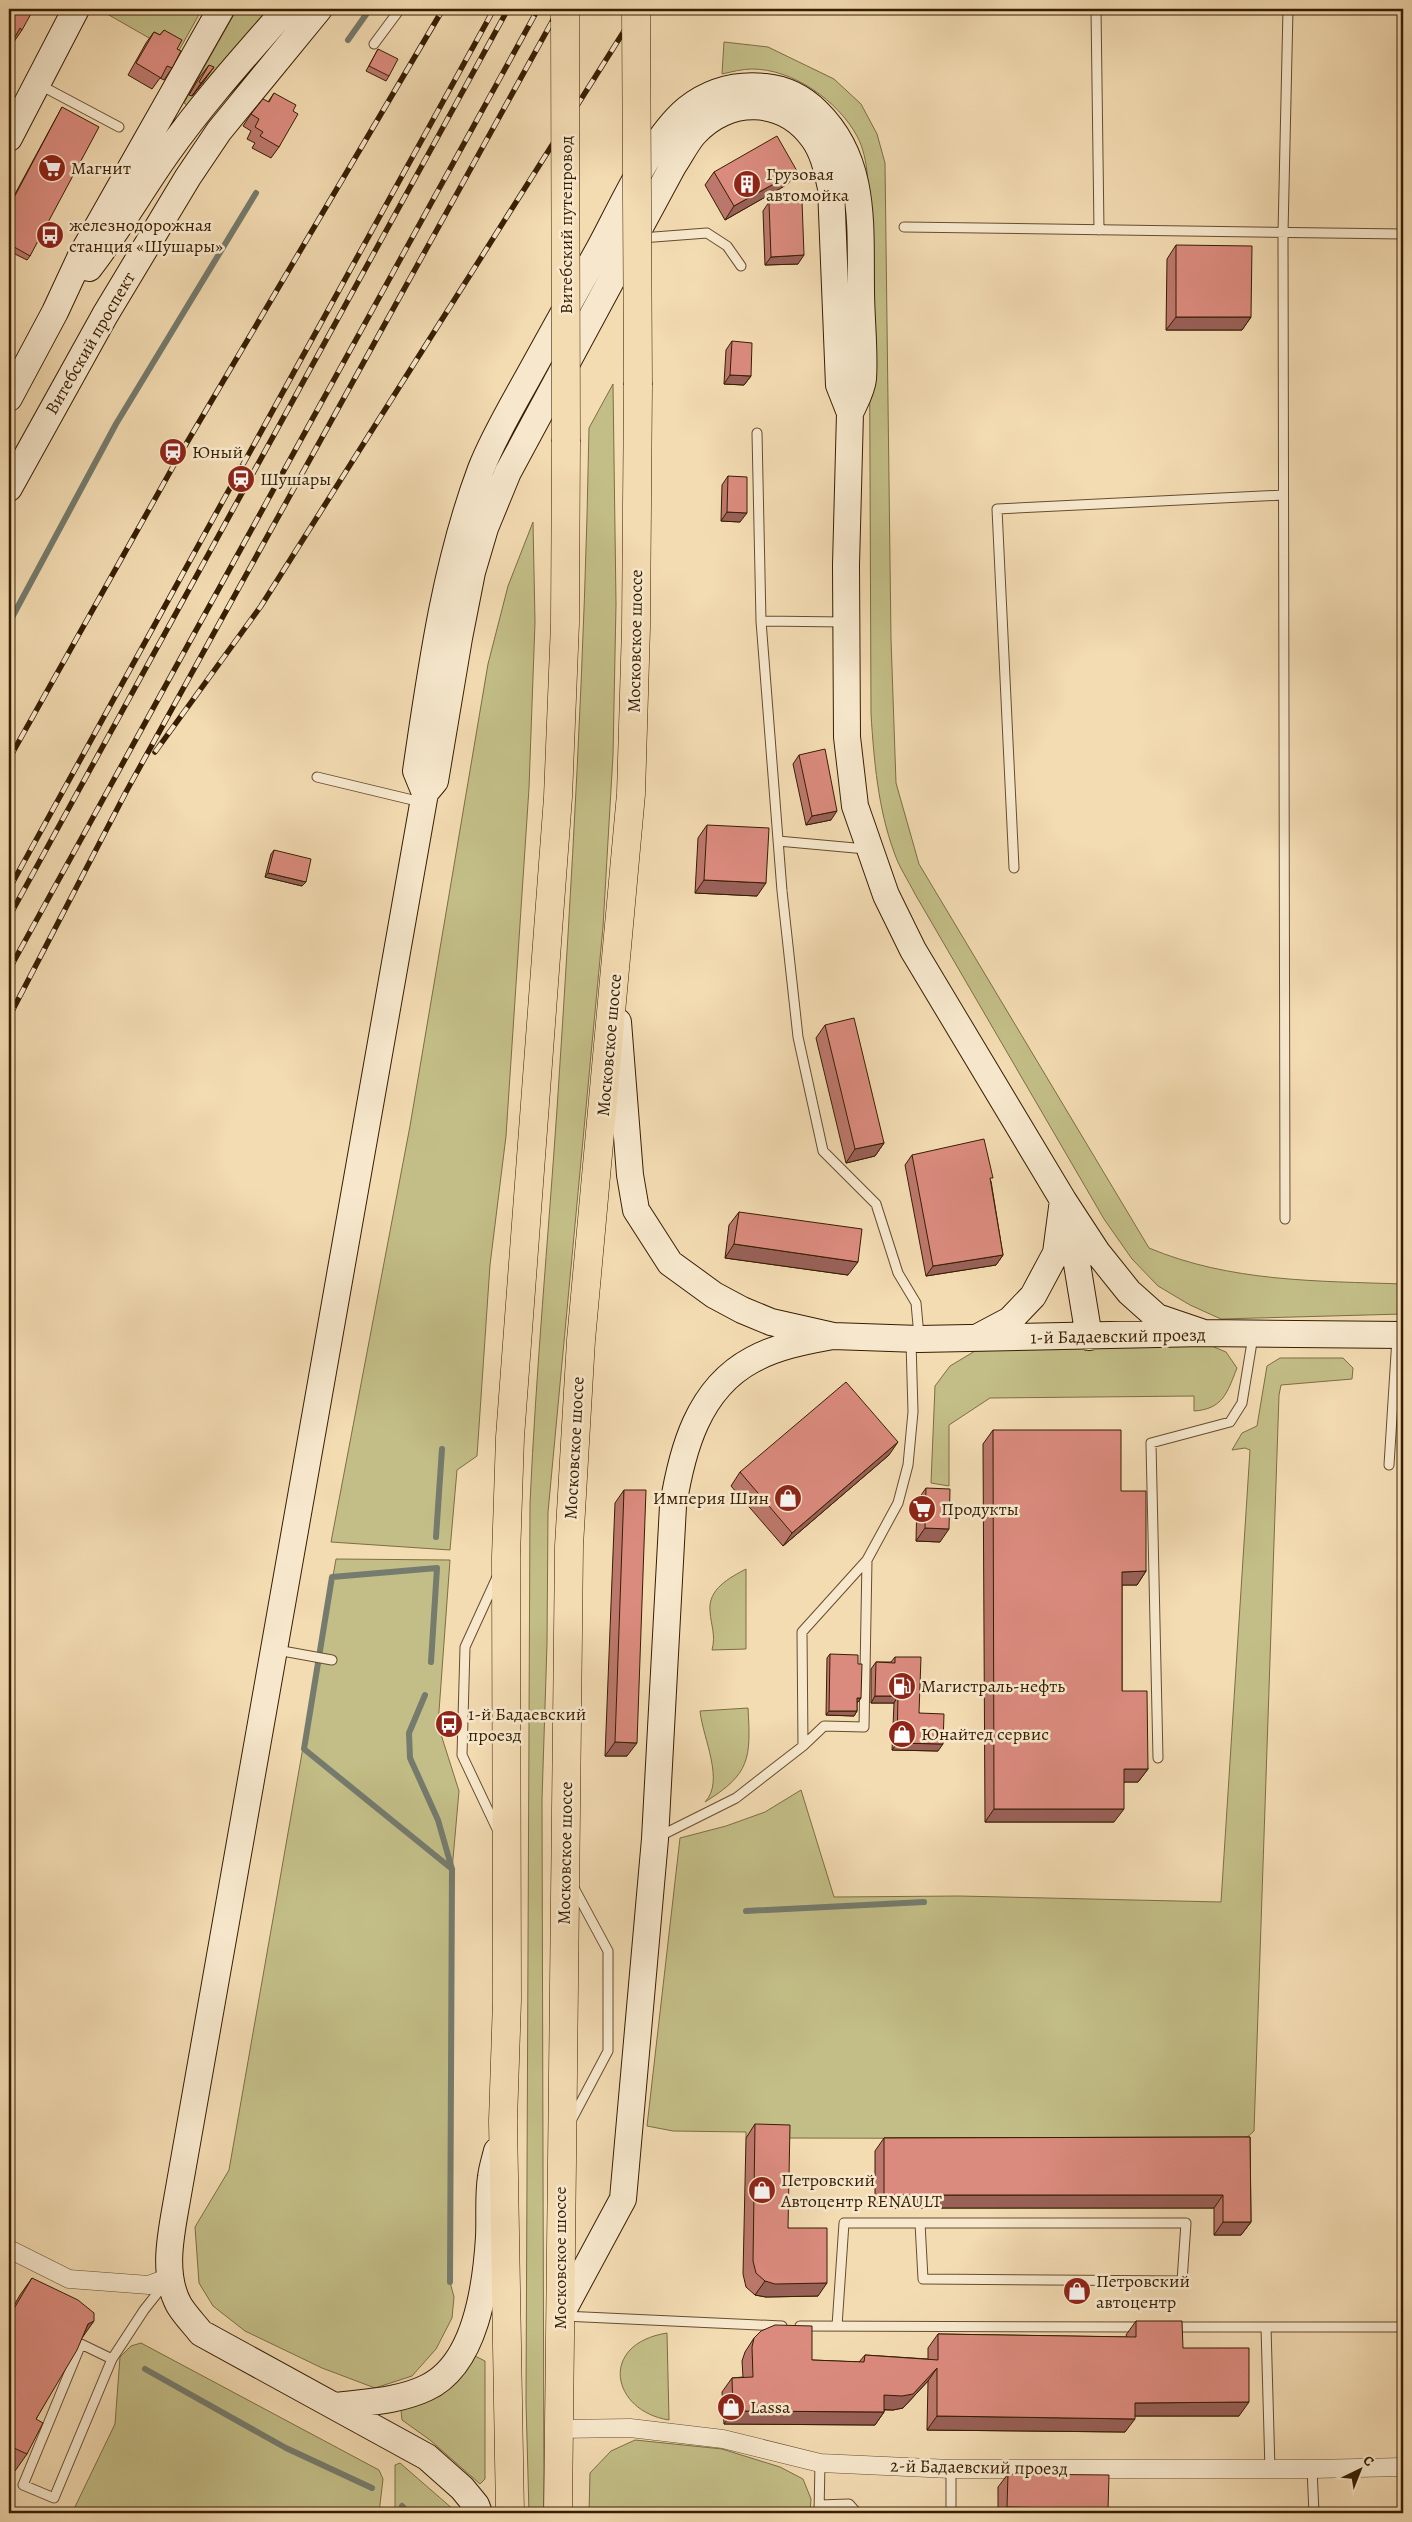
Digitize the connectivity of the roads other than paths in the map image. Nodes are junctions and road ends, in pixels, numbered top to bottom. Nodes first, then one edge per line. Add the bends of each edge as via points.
1 (76, 9) edge
2 (220, 9) edge
3 (286, 9) edge
4 (319, 9) edge
5 (400, 9) edge
6 (565, 9) edge
7 (636, 9) edge
8 (1096, 9) edge
9 (1288, 9) edge
10 (374, 44) dead end
11 (37, 84) junction
12 (120, 127) dead end
13 (9, 138) edge
14 (904, 227) dead end
15 (1099, 230) junction
16 (1283, 232) junction
17 (1403, 234) edge
18 (635, 238) junction
19 (741, 266) dead end
20 (55, 312) junction
21 (9, 398) edge
22 (850, 413) junction
23 (757, 433) dead end
24 (9, 488) edge
25 (1283, 495) junction
26 (760, 621) junction
27 (845, 622) junction
28 (317, 777) dead end
29 (425, 798) junction
30 (778, 840) junction
31 (869, 849) junction
32 (1014, 868) dead end
33 (615, 981) junction
34 (1063, 1200) junction
35 (1285, 1219) dead end
36 (1204, 1333) junction
37 (1253, 1334) junction
38 (1400, 1335) edge
39 (833, 1336) junction
40 (1089, 1337) junction
41 (915, 1339) junction
42 (974, 1339) junction
43 (1389, 1465) dead end
44 (506, 1556) junction
45 (866, 1560) junction
46 (274, 1649) junction
47 (332, 1660) dead end
48 (803, 1746) junction
49 (1158, 1758) dead end
50 (655, 1839) junction
51 (505, 1846) junction
52 (565, 1872) junction
53 (504, 2121) junction
54 (561, 2139) junction
55 (920, 2223) junction
56 (9, 2249) edge
57 (170, 2277) junction
58 (560, 2316) junction
59 (837, 2326) junction
60 (1148, 2327) edge
61 (1158, 2327) edge
62 (1266, 2327) junction
63 (1403, 2327) edge
64 (112, 2359) junction
65 (337, 2406) junction
66 (558, 2429) junction
67 (820, 2463) junction
68 (1403, 2467) edge
69 (951, 2469) junction
70 (1270, 2470) junction
71 (1312, 2470) junction
72 (819, 2509) edge
73 (479, 2513) edge
74 (510, 2513) edge
75 (558, 2513) edge
76 (857, 2513) edge
77 (951, 2513) edge
78 (1314, 2513) edge

1 - 11 street
2 - 20 street via 81,256
3 - 20 street via 199,109 116,234
4 - 24 street, Витебский проспект via 218,131 188,177 118,292
5 - 10 lane
6 - 44 highway, Витебский путепровод, bridge via 565,623 558,797 510,1437
7 - 33 highway, Московское шоссе, bridge via 636,627 631,794
8 - 15 lane
9 - 16 lane
11 - 12 lane
11 - 13 street
14 - 15 lane
15 - 16 lane
16 - 17 lane
16 - 25 lane
18 - 19 lane via 707,233 727,246
18 - 22 street via 673,166 694,134 712,119 732,108 755,105 777,110 795,121 813,138 824,158 831,188 839,386
18 - 29 street via 508,472 486,528 472,572 435,782
20 - 21 street
22 - 27 street
22 - 29 street via 863,382 859,215 853,169 845,147 832,126 811,106 787,92 751,85 727,88 707,96 686,110 656,146 482,466 452,560 426,706 416,771
23 - 26 lane
25 - 32 lane via 997,509
25 - 35 lane
26 - 27 lane
26 - 30 lane
27 - 31 street via 847,737 855,806
28 - 29 lane
29 - 46 street
30 - 31 lane
30 - 41 lane via 798,1037 823,1151 876,1204 898,1273 916,1303
31 - 34 street via 886,895 913,950
33 - 39 street via 632,1198 652,1237 670,1263 714,1295 771,1322
33 - 52 highway, Московское шоссе via 581,1340 569,1536
34 - 36 street via 1097,1252 1129,1292 1157,1317
34 - 40 street
34 - 42 street via 1056,1253 1034,1296 1010,1320
36 - 37 street, 1-й Бадаевский проезд
36 - 40 street, 1-й Бадаевский проезд
37 - 38 street, 1-й Бадаевский проезд
37 - 49 lane via 1242,1403 1230,1422 1151,1443
38 - 43 lane
39 - 41 street, 1-й Бадаевский проезд
39 - 50 street via 791,1344 752,1360 729,1376 712,1394 687,1442 678,1470 673,1506
40 - 42 street, 1-й Бадаевский проезд
41 - 42 street, 1-й Бадаевский проезд
41 - 45 lane via 908,1464 898,1503
44 - 51 highway
44 - 51 lane via 465,1647 462,1755
45 - 48 lane via 802,1632
45 - 48 lane via 864,1727 824,1726
46 - 47 lane
46 - 57 street via 178,2194
48 - 50 lane via 736,1798
50 - 58 street via 623,2199
51 - 53 highway via 507,2000
52 - 54 highway, Московское шоссе
52 - 54 lane via 608,1951 608,2051
53 - 65 street via 491,2177 483,2291 470,2338 455,2365 427,2388 405,2396
53 - 74 highway
54 - 58 highway, Московское шоссе
55 - 55 lane via 923,2278 1182,2282 1186,2223
55 - 59 lane via 844,2223
56 - 57 street via 69,2279 149,2285
57 - 64 lane
57 - 65 street via 179,2305 200,2333
58 - 59 lane via 712,2324
58 - 66 highway, Московское шоссе
59 - 60 lane
61 - 62 lane
62 - 63 lane
62 - 70 lane
64 - 64 lane via 54,2498 23,2484 81,2344
65 - 73 street via 427,2456 462,2488
66 - 67 street, 2-й Бадаевский проезд via 630,2428 723,2439
66 - 75 highway, Московское шоссе
67 - 69 street, 2-й Бадаевский проезд
67 - 72 lane
68 - 71 street, 2-й Бадаевский проезд
69 - 70 street, 2-й Бадаевский проезд
69 - 77 lane
70 - 71 street, 2-й Бадаевский проезд
71 - 78 lane
72 - 76 lane via 848,2504

